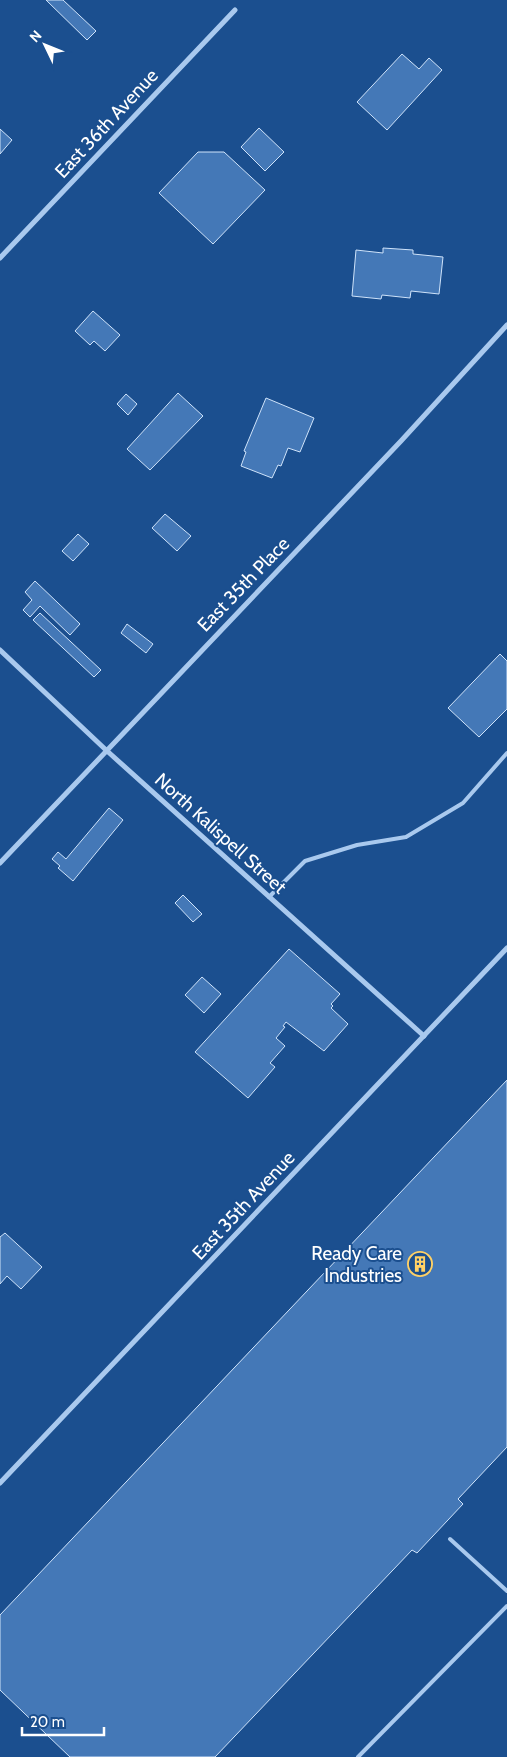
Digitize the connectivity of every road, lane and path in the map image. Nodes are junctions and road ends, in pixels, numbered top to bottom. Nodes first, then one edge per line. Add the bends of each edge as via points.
1 (235, 10) dead end
2 (0, 258) edge
3 (507, 325) edge
4 (0, 650) edge
5 (106, 750) junction
6 (507, 753) edge
7 (0, 862) edge
8 (269, 897) junction
9 (507, 948) edge
10 (424, 1036) junction
11 (0, 1483) edge
12 (450, 1539) dead end
13 (507, 1591) edge
14 (507, 1606) edge
15 (358, 1757) edge

1 - 2 street, East 36th Avenue
3 - 5 street, East 35th Place via 401,441
4 - 5 street, North Kalispell Street
5 - 7 street, East 35th Place
5 - 8 street, North Kalispell Street
6 - 8 lane via 463,802 406,837 357,845 305,862
8 - 10 street, North Kalispell Street
9 - 10 street, East 35th Avenue
10 - 11 street, East 35th Avenue
12 - 13 lane
14 - 15 lane

